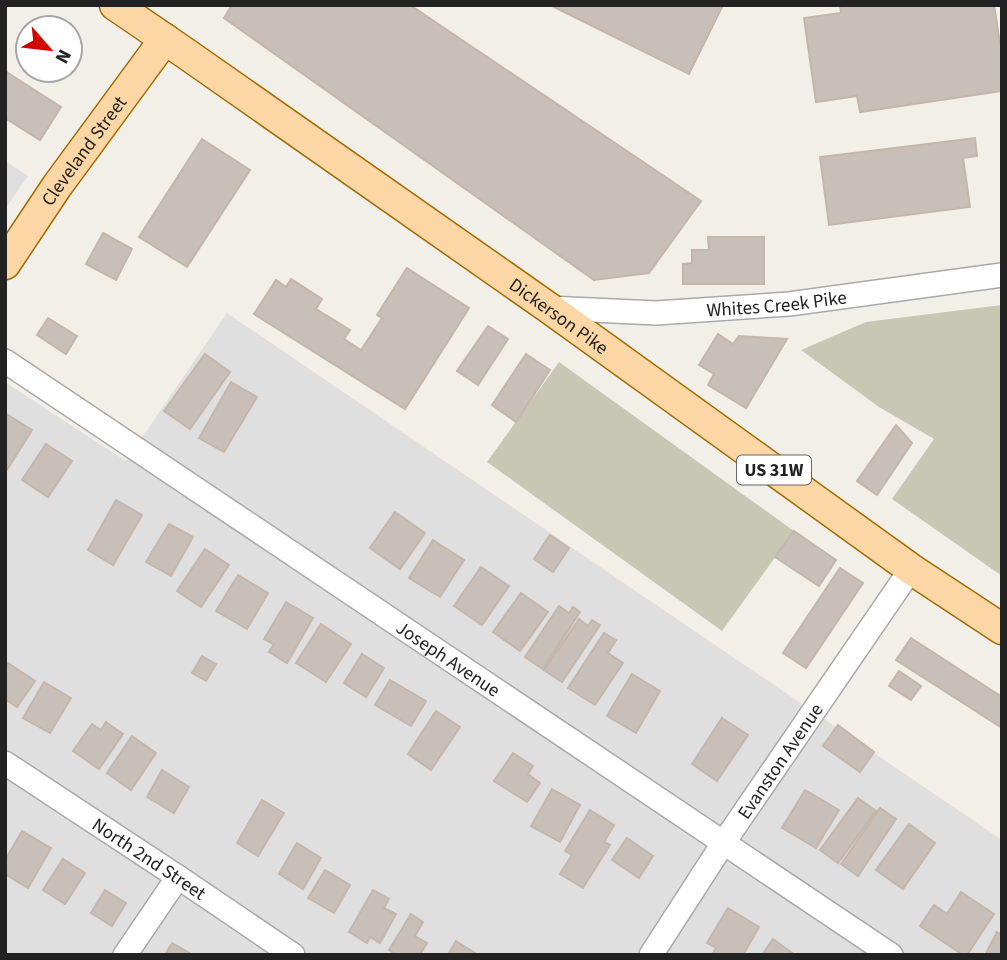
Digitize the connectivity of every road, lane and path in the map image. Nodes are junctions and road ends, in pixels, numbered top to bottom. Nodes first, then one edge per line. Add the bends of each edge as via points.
1 (115, 5) edge
2 (165, 38) junction
3 (5, 264) edge
4 (1002, 275) edge
5 (548, 308) junction
6 (5, 361) edge
7 (911, 569) junction
8 (1002, 629) edge
9 (5, 763) edge
10 (724, 842) junction
11 (178, 877) junction
12 (125, 955) edge
13 (293, 955) edge
14 (651, 955) edge
15 (891, 955) edge

1 - 2 main road, Dickerson Pike / US 31W
2 - 3 main road, Cleveland Street
2 - 5 main road, Dickerson Pike / US 31W
4 - 5 street, Whites Creek Pike via 776,305 656,313
5 - 7 main road, Dickerson Pike / US 31W
6 - 10 street, Joseph Avenue
7 - 8 main road, Dickerson Pike / US 31W
7 - 10 street, Evanston Avenue
9 - 11 street, North 2nd Street
10 - 14 street, Evanston Avenue
10 - 15 street, Joseph Avenue
11 - 12 street
11 - 13 street, North 2nd Street

